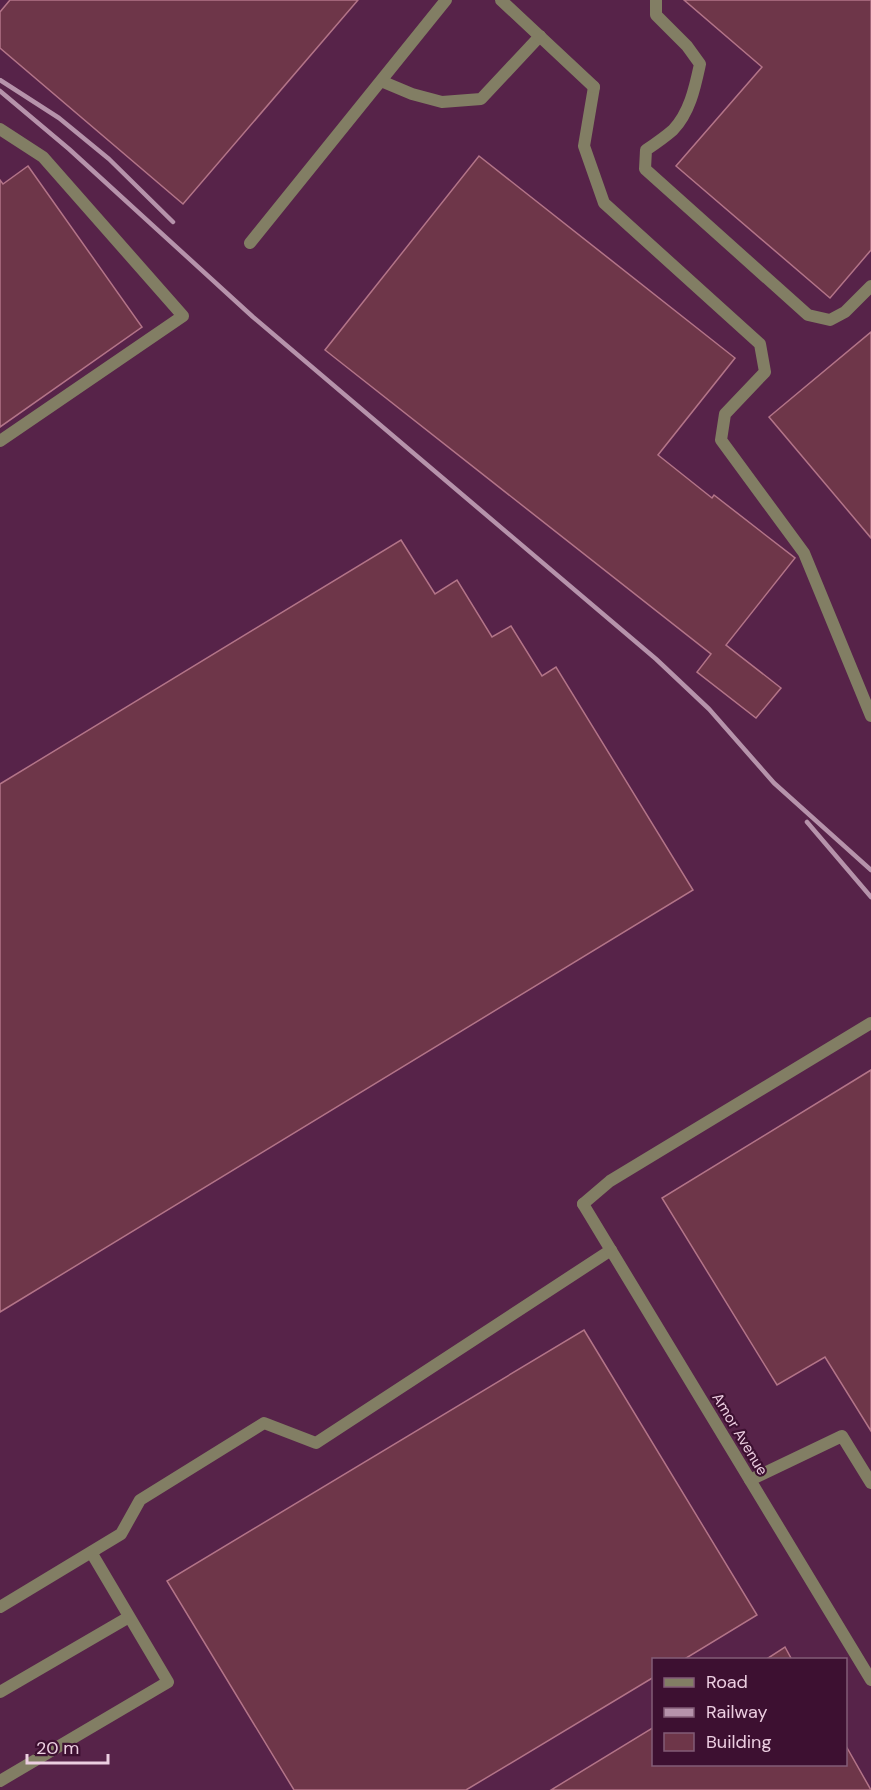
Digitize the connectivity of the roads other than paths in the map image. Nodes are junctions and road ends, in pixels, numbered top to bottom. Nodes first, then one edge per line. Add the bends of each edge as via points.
1 (446, 0) edge
2 (501, 0) edge
3 (656, 0) edge
4 (540, 36) junction
5 (381, 81) junction
6 (0, 129) edge
7 (250, 243) dead end
8 (871, 286) edge
9 (0, 441) edge
10 (871, 716) edge
11 (871, 1023) edge
12 (611, 1250) junction
13 (750, 1480) junction
14 (871, 1483) edge
15 (91, 1552) junction
16 (0, 1606) edge
17 (129, 1617) junction
18 (871, 1680) edge
19 (0, 1692) edge
20 (0, 1781) edge

1 - 5 street
2 - 4 street
3 - 8 street via 656,15 700,64 686,111 673,129 646,150 645,169 808,315 830,320 845,312
4 - 5 street via 481,99 442,102
4 - 10 street via 594,87 584,146 604,203 760,344 765,372 725,414 721,440 804,553
5 - 7 street
6 - 9 street via 43,157 183,316
11 - 12 street, Amor Avenue via 610,1181 583,1204
12 - 13 street, Amor Avenue
12 - 15 street via 316,1443 264,1423 140,1500 121,1534
13 - 14 street via 842,1436
13 - 18 street, Amor Avenue
15 - 16 street
15 - 17 street
17 - 19 street
17 - 20 street via 168,1682

